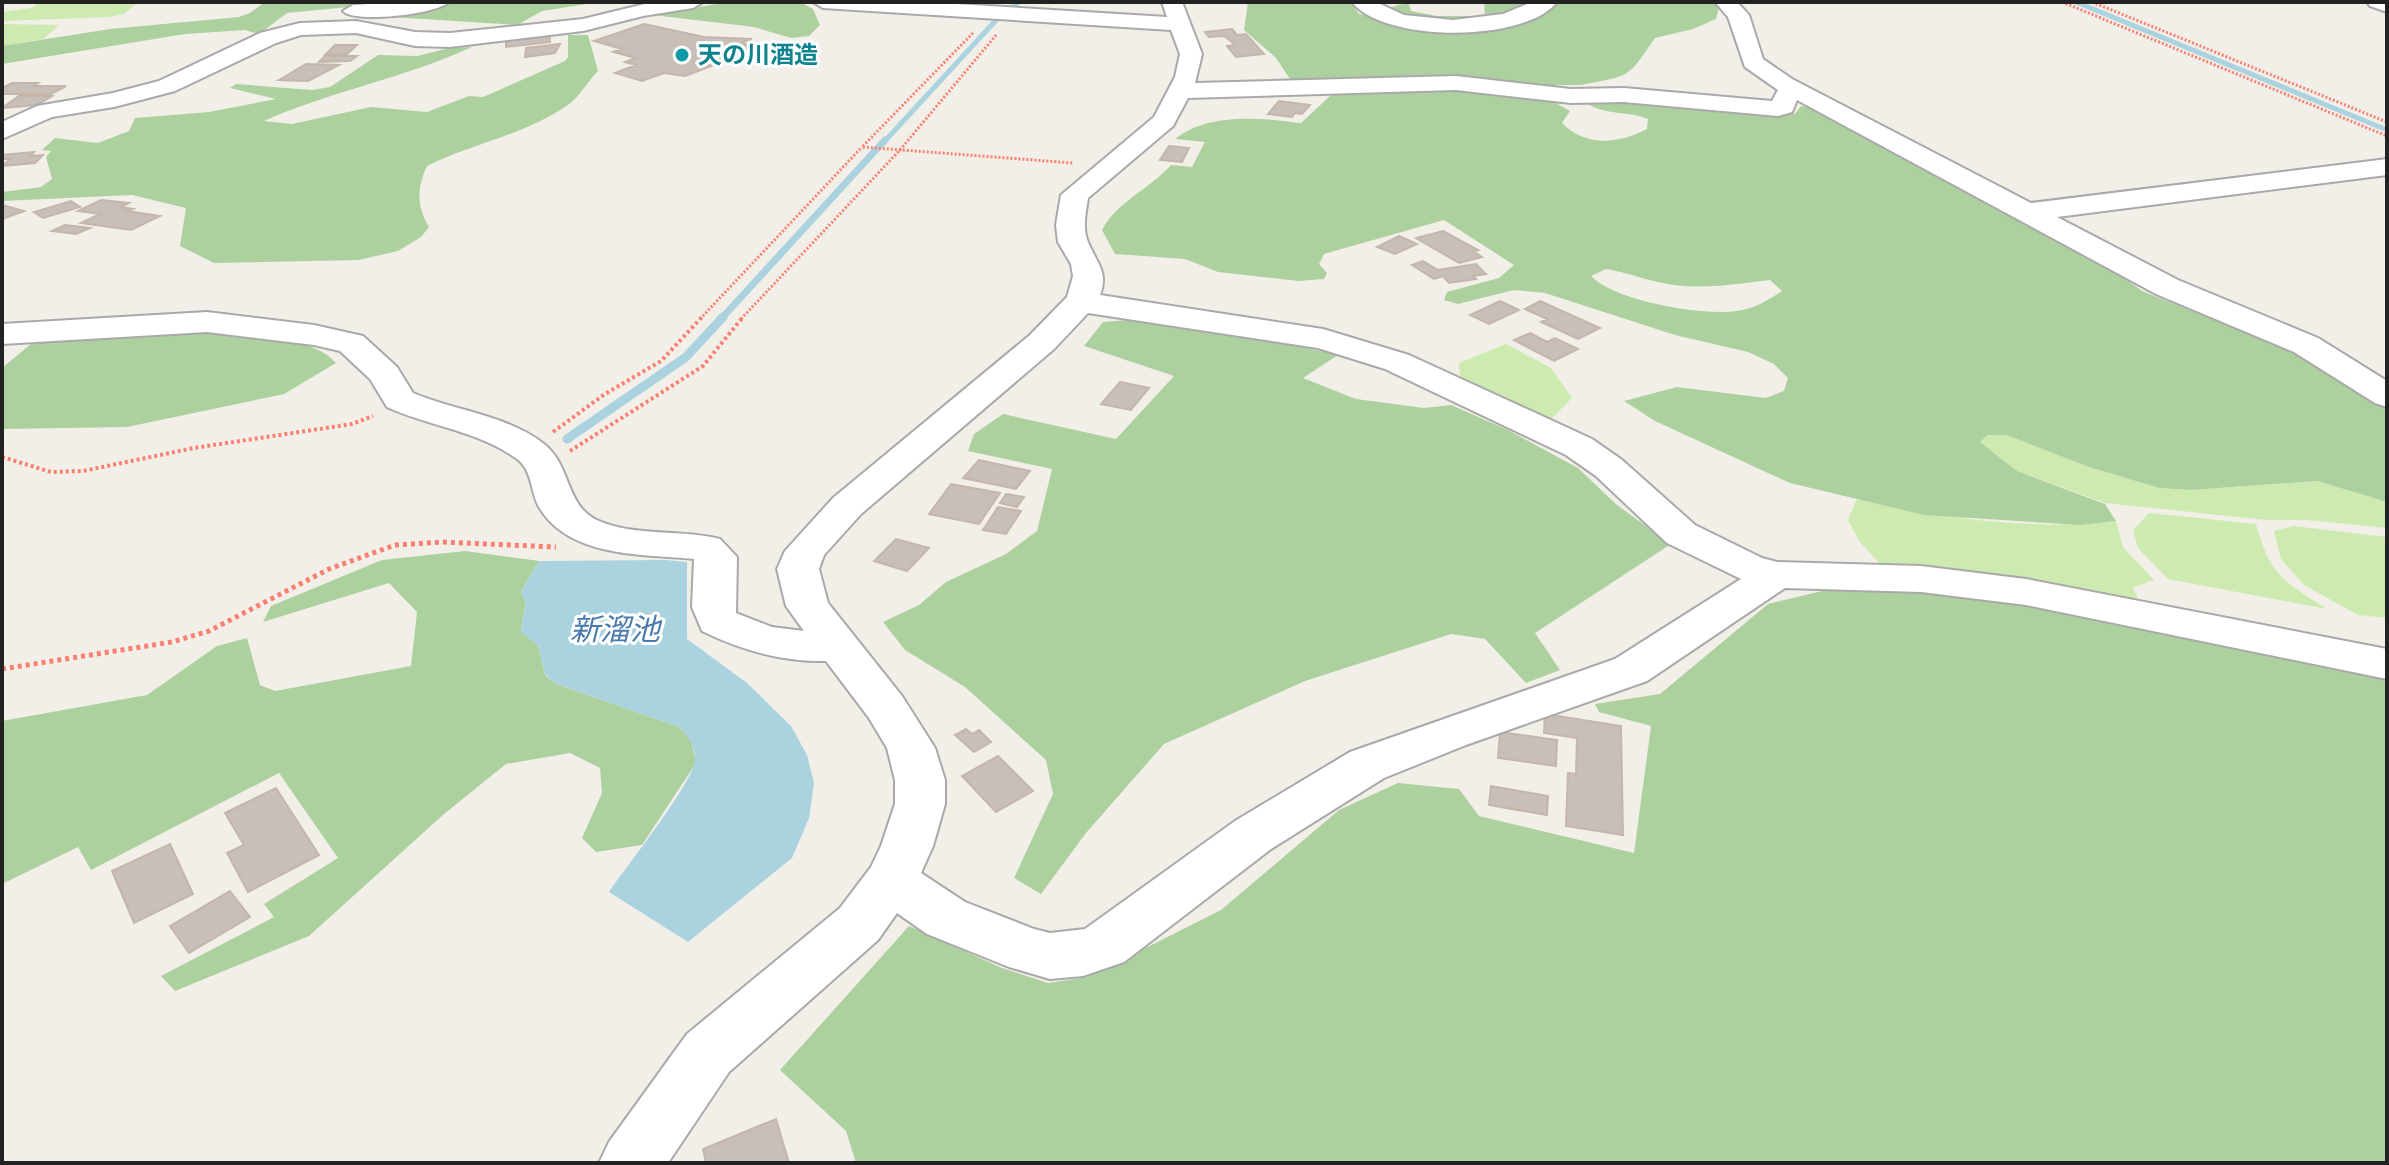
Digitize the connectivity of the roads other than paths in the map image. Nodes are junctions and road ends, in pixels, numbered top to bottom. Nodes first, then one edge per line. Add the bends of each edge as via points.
1 (439, 2) edge
2 (693, 2) edge
3 (823, 2) edge
4 (1547, 2) edge
5 (1725, 2) edge
6 (2377, 2) edge
7 (1375, 5) edge
8 (2387, 6) edge
9 (1177, 13) edge
10 (324, 27) junction
11 (1181, 91) junction
12 (1796, 91) junction
13 (2, 131) edge
14 (2387, 167) edge
15 (2030, 212) junction
16 (1080, 302) junction
17 (2, 334) edge
18 (2387, 396) edge
19 (1776, 575) junction
20 (837, 646) junction
21 (2387, 664) edge
22 (891, 880) junction
23 (631, 1163) edge

1 - 10 street via 346,13
2 - 10 street via 583,25 450,40
3 - 9 street via 1004,14
4 - 7 street via 1511,18 1469,26 1423,24
5 - 12 street via 1738,15 1753,62
6 - 8 street
9 - 11 street via 1191,54
10 - 13 street via 282,33 167,86 46,111
11 - 12 street via 1456,83 1778,109
11 - 16 street via 1164,121 1075,195 1070,225 1088,276
12 - 15 street
14 - 15 street
15 - 18 street via 2167,287 2306,345
16 - 19 street via 1323,339 1397,362 1579,447 1681,534 1747,567
16 - 20 street via 1042,342 847,506 805,551 798,569 807,606
17 - 20 street via 207,322 351,343 385,374 399,400 534,454 566,519 587,532 706,548 716,557 717,621 757,640
19 - 21 street via 1921,579 2026,592
19 - 22 street via 1631,670 1367,765 1253,835 1104,946 1050,956 1029,951 946,918
20 - 22 street via 886,707 911,748 920,780 920,804
22 - 23 street via 859,924 708,1053

